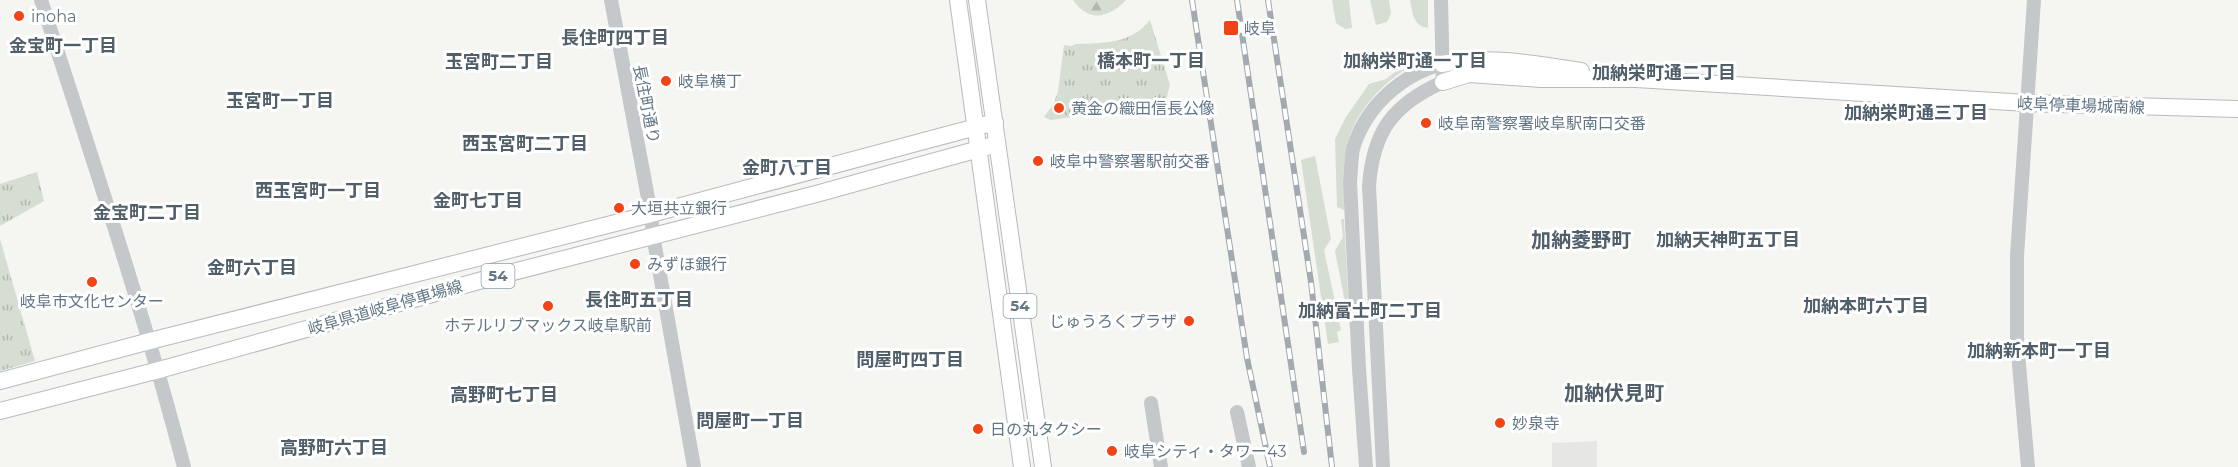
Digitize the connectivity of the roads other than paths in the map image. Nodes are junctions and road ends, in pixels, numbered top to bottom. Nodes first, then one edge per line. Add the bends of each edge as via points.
1 (40, 0) edge
2 (611, 0) edge
3 (958, 0) edge
4 (977, 0) edge
5 (1441, 0) edge
6 (2034, 0) edge
7 (1442, 64) junction
8 (1636, 79) junction
9 (1443, 82) junction
10 (2027, 103) junction
11 (2238, 109) edge
12 (994, 122) junction
13 (975, 126) junction
14 (997, 144) junction
15 (978, 149) junction
16 (651, 214) junction
17 (653, 235) junction
18 (150, 341) junction
19 (159, 370) junction
20 (0, 381) edge
21 (1151, 403) dead end
22 (0, 411) edge
23 (1237, 412) dead end
24 (184, 467) edge
25 (694, 467) edge
26 (1022, 467) edge
27 (1043, 467) edge
28 (1161, 467) edge
29 (1249, 467) edge
30 (1366, 467) edge
31 (1383, 467) edge
32 (2028, 467) edge

1 - 18 street
2 - 16 street, 長住町通り
3 - 13 main road, 54
4 - 12 main road, 54
5 - 7 street
6 - 10 street
7 - 8 main road, 岐阜停車場城南線 via 1469,60 1539,64
7 - 9 street
7 - 30 street via 1408,78 1381,100 1362,126 1353,151 1350,182
8 - 9 main road, 岐阜停車場城南線 via 1469,74
8 - 10 main road, 岐阜停車場城南線
9 - 31 street via 1414,96 1391,117 1370,170
10 - 11 main road, 岐阜停車場城南線
10 - 32 street via 2017,256 2017,342
12 - 13 main road, 岐阜県道岐阜停車場線 / 54
12 - 14 main road, 54
13 - 15 main road, 54
13 - 16 main road, 岐阜県道岐阜停車場線 / 54
14 - 15 main road, 岐阜県道岐阜停車場線 / 54
14 - 27 main road, 54
15 - 17 main road, 岐阜県道岐阜停車場線 / 54
15 - 26 main road, 54
16 - 17 street, 長住町通り
16 - 18 main road, 岐阜県道岐阜停車場線 / 54
17 - 19 main road, 岐阜県道岐阜停車場線 / 54
17 - 25 street, 長住町通り
18 - 19 street
18 - 20 main road, 岐阜県道岐阜停車場線 / 54
19 - 22 main road, 岐阜県道岐阜停車場線 / 54
19 - 24 street
21 - 28 street
23 - 29 street

